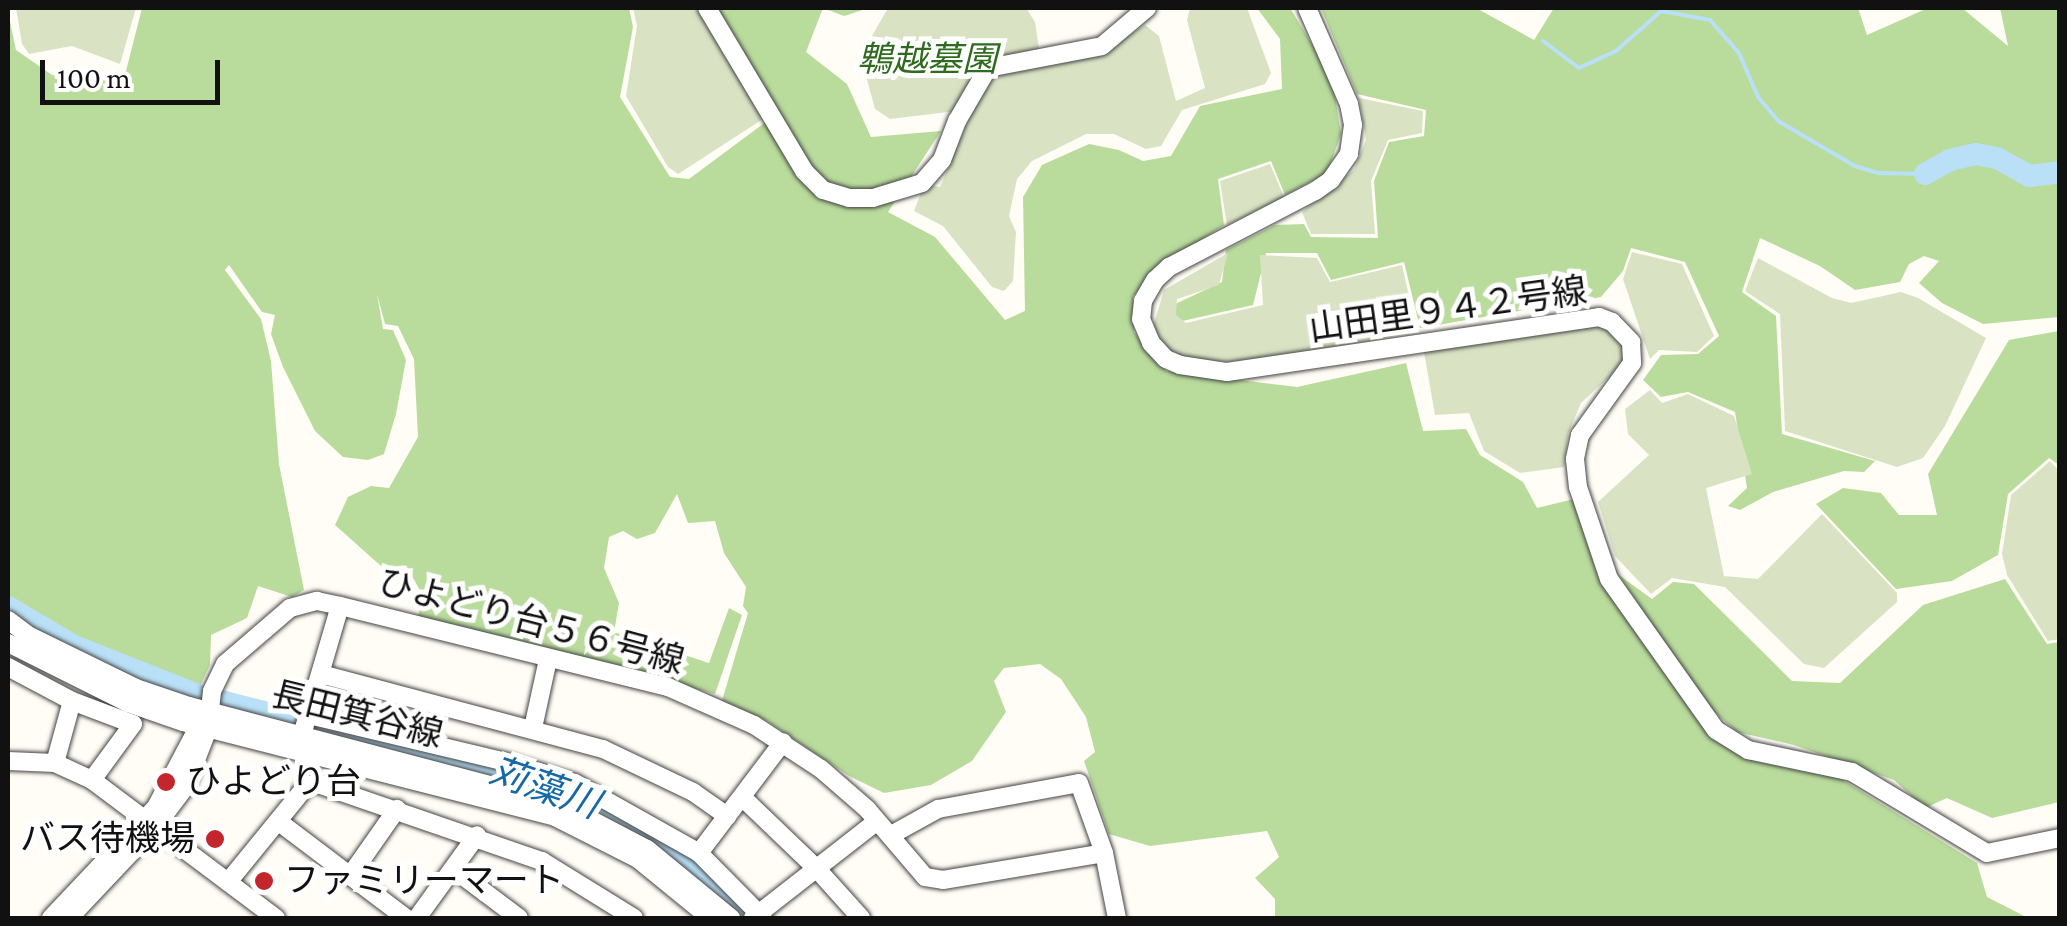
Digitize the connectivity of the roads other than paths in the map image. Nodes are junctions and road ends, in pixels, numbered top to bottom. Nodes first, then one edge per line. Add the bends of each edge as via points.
1 (707, 8) edge
2 (1147, 8) edge
3 (1307, 8) edge
4 (340, 606) junction
5 (8, 620) edge
6 (8, 643) edge
7 (548, 659) junction
8 (8, 669) edge
9 (321, 674) junction
10 (72, 701) junction
11 (309, 715) junction
12 (204, 723) junction
13 (533, 728) junction
14 (302, 735) junction
15 (783, 742) junction
16 (8, 761) edge
17 (56, 763) junction
18 (92, 780) junction
19 (742, 797) junction
20 (398, 810) junction
21 (727, 816) junction
22 (877, 821) junction
23 (279, 822) junction
24 (150, 823) junction
25 (477, 835) junction
26 (891, 835) junction
27 (2060, 838) edge
28 (699, 853) junction
29 (1104, 853) junction
30 (817, 868) junction
31 (456, 870) junction
32 (350, 876) junction
33 (228, 882) junction
34 (251, 911) edge
35 (758, 917) edge
36 (51, 918) edge
37 (69, 918) edge
38 (276, 918) edge
39 (406, 918) edge
40 (417, 918) edge
41 (519, 918) edge
42 (634, 918) edge
43 (710, 918) edge
44 (730, 918) edge
45 (862, 918) edge
46 (1116, 918) edge

1 - 2 street via 804,171 823,190 849,198 922,184 942,160 988,68 1102,46
3 - 27 street, 山田里９４２号線 via 1349,104 1349,154 1315,192 1155,280 1141,320 1151,343 1180,366 1227,372 1599,318 1612,322 1631,342 1632,363 1580,435 1578,487 1609,579 1716,730 1748,750 1852,772 1987,853
4 - 7 street, ひよどり台５６号線
4 - 9 street, ひよどり台５６号線
4 - 12 street via 317,601 290,608 225,664
5 - 12 street, 長田箕谷線
6 - 12 street, 長田箕谷線 via 128,703
7 - 13 street
7 - 15 street, ひよどり台５６号線 via 668,686
8 - 10 street
9 - 11 street, ひよどり台５６号線
9 - 13 street
10 - 17 street
10 - 18 street via 132,724
11 - 14 street, ひよどり台５６号線
11 - 28 street via 575,783
12 - 14 street, 長田箕谷線
12 - 24 street
12 - 43 street, 長田箕谷線 via 556,817 638,859
13 - 21 street via 636,762
14 - 44 street, 長田箕谷線 via 560,803 648,849
15 - 19 street
15 - 22 street, ひよどり台５６号線
16 - 17 street
17 - 18 street
18 - 24 street
19 - 21 street
19 - 30 street
20 - 23 street via 307,785
20 - 25 street
20 - 32 street
21 - 28 street
22 - 26 street, ひよどり台５６号線
22 - 30 street
23 - 32 street
23 - 33 street
24 - 33 street
24 - 36 street
24 - 37 street
25 - 31 street
25 - 42 street via 542,861
26 - 29 street, ひよどり台５６号線 via 925,876 943,880
26 - 29 street via 938,809 1080,783
28 - 35 street
29 - 46 street
30 - 35 street
30 - 45 street
31 - 40 street
31 - 41 street
32 - 39 street
33 - 34 street
34 - 38 street

